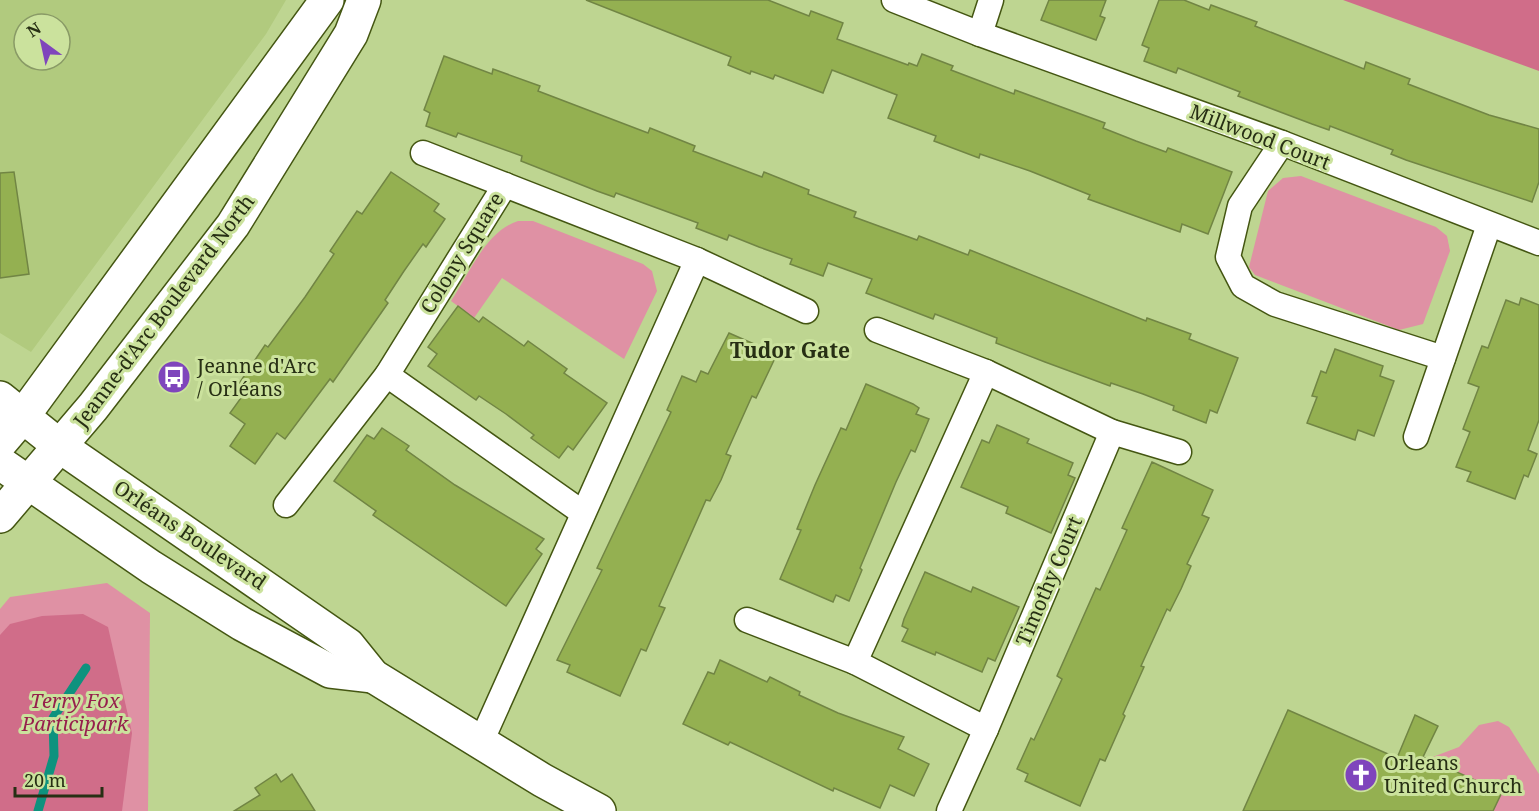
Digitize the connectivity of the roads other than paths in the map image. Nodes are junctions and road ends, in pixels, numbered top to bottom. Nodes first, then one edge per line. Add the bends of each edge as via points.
1 (327, 0) edge
2 (364, 0) edge
3 (894, 0) edge
4 (991, 0) edge
5 (980, 34) junction
6 (1282, 144) junction
7 (423, 153) dead end
8 (505, 184) junction
9 (1489, 225) junction
10 (1539, 243) edge
11 (697, 260) junction
12 (806, 311) dead end
13 (877, 330) dead end
14 (1443, 358) junction
15 (986, 372) junction
16 (387, 375) junction
17 (12, 407) edge
18 (1112, 432) junction
19 (1416, 437) dead end
20 (0, 443) edge
21 (61, 447) junction
22 (1179, 452) dead end
23 (0, 463) edge
24 (29, 482) junction
25 (286, 505) dead end
26 (583, 513) junction
27 (0, 516) edge
28 (747, 620) dead end
29 (855, 662) junction
30 (373, 676) junction
31 (986, 729) junction
32 (481, 742) junction
33 (599, 811) edge
34 (949, 811) edge

1 - 17 main road
2 - 21 main road, Jeanne-d'Arc Boulevard North via 351,34 233,225
3 - 5 street, Millwood Court
4 - 5 street
5 - 6 street, Millwood Court
6 - 9 street, Millwood Court
6 - 14 street via 1240,206 1228,257 1243,286 1275,304
7 - 8 street
8 - 11 street, Colony Square
8 - 16 street, Colony Square
9 - 10 street, Millwood Court
9 - 14 street
11 - 12 street, Colony Square
11 - 26 street
13 - 15 street
14 - 19 street
15 - 18 street
15 - 29 street
16 - 25 street, Colony Square
16 - 26 street
17 - 20 main road
17 - 21 main road, Orléans Boulevard
18 - 22 street
18 - 31 street, Timothy Court
21 - 24 main road, Jeanne-d'Arc Boulevard North
21 - 30 main road, Orléans Boulevard via 348,645
23 - 24 main road, Orléans Boulevard
24 - 27 main road, Jeanne-d'Arc Boulevard North
24 - 30 main road, Orléans Boulevard via 151,567 242,624 330,671
26 - 32 street
28 - 29 street
29 - 31 street
30 - 32 main road, Orléans Boulevard
31 - 34 street, Timothy Court
32 - 33 main road, Orléans Boulevard

